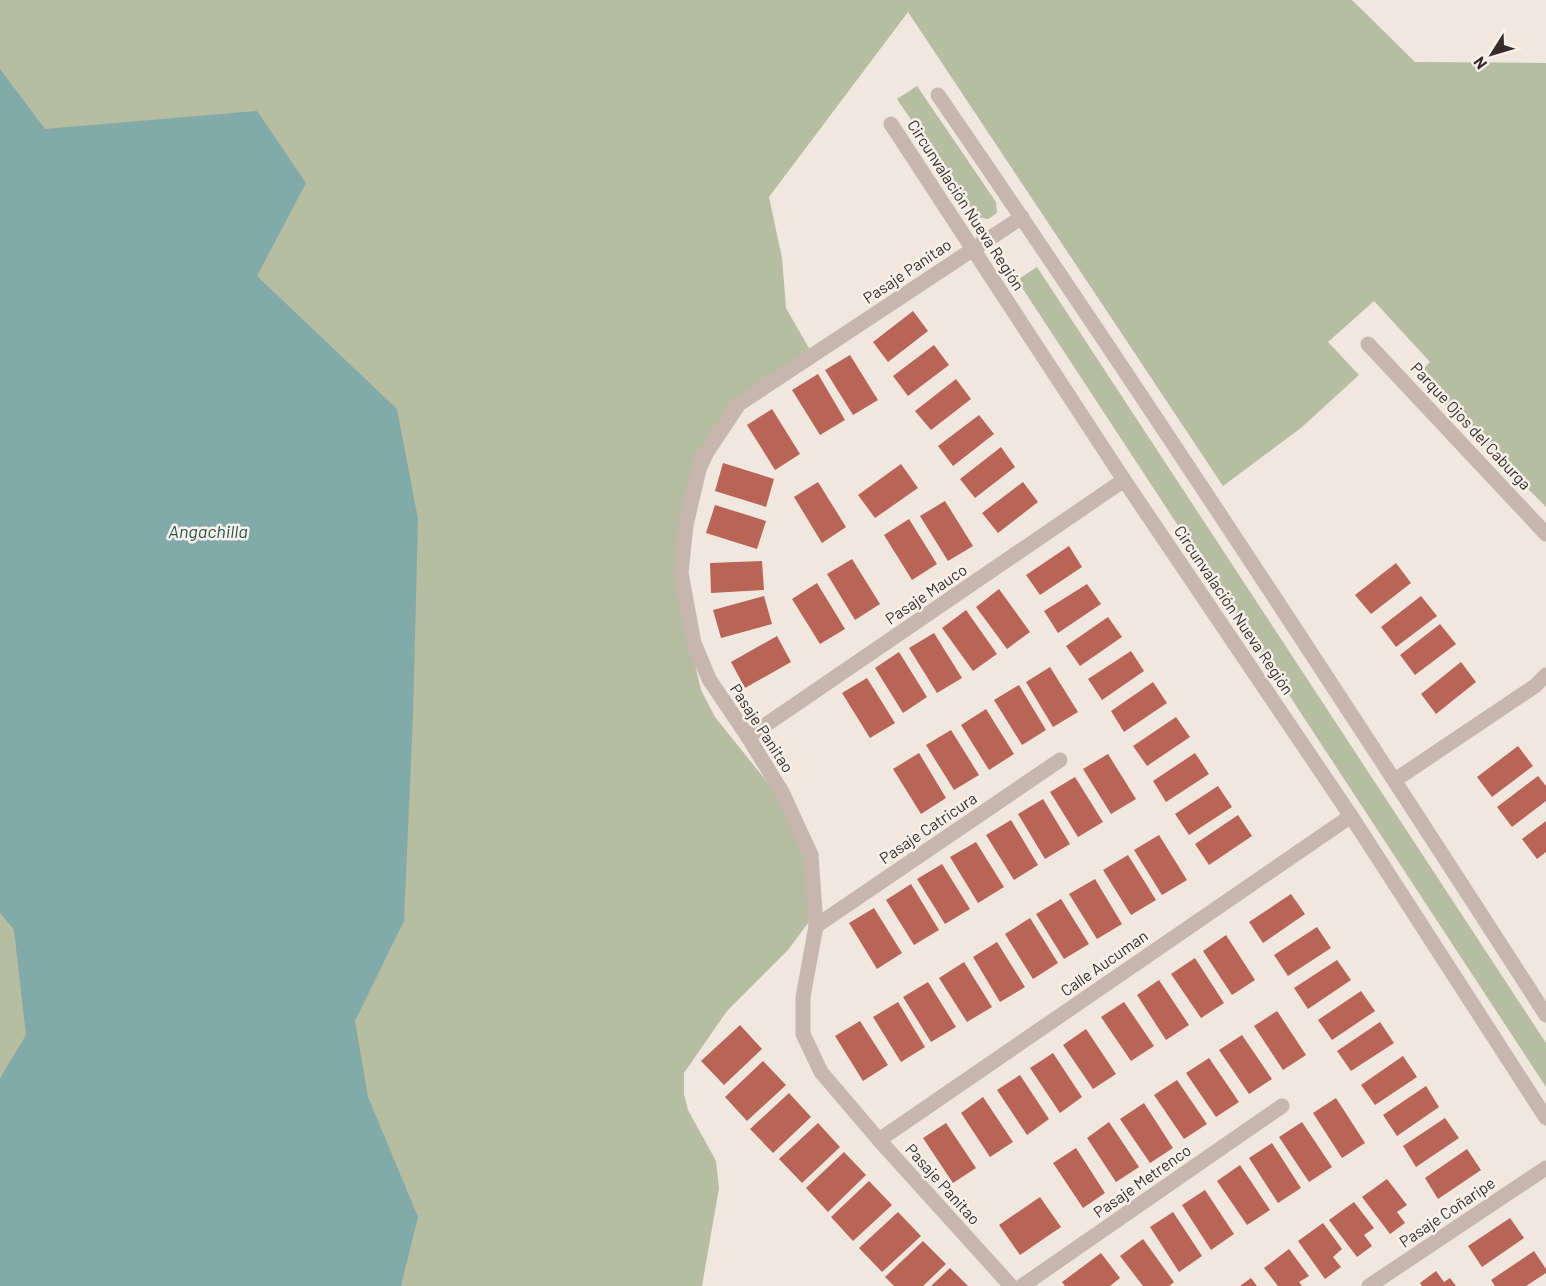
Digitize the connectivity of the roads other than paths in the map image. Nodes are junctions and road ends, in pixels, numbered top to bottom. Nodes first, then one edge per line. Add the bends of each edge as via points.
1 (938, 95) dead end
2 (891, 124) dead end
3 (1022, 217) junction
4 (973, 249) junction
5 (1368, 345) dead end
6 (1124, 480) junction
7 (1546, 534) edge
8 (1546, 675) edge
9 (748, 737) junction
10 (1060, 760) dead end
11 (1395, 780) junction
12 (1351, 816) junction
13 (816, 926) junction
14 (1546, 1015) edge
15 (1282, 1106) dead end
16 (1546, 1118) edge
17 (879, 1140) junction
18 (1546, 1168) edge
19 (1011, 1286) edge
20 (1022, 1286) edge
21 (1369, 1286) edge

1 - 3 street
2 - 4 street, Circunvalación Nueva Región
3 - 4 street, Pasaje Panitao
3 - 11 street
4 - 6 street, Circunvalación Nueva Región
4 - 9 street, Pasaje Panitao via 739,404 701,461 686,525 681,573 694,643 709,679
5 - 7 street, Parque Ojos del Caburga
6 - 9 street, Pasaje Mauco
6 - 12 street, Circunvalación Nueva Región
8 - 11 street
9 - 13 street, Pasaje Panitao via 782,792 812,855
10 - 13 street, Pasaje Catricura
11 - 14 street
12 - 16 street, Circunvalación Nueva Región
12 - 17 street, Calle Aucuman
13 - 17 street, Pasaje Panitao via 803,997 803,1034 822,1072
15 - 20 street, Pasaje Metrenco
17 - 19 street, Pasaje Panitao
18 - 21 street, Pasaje Coñaripe

